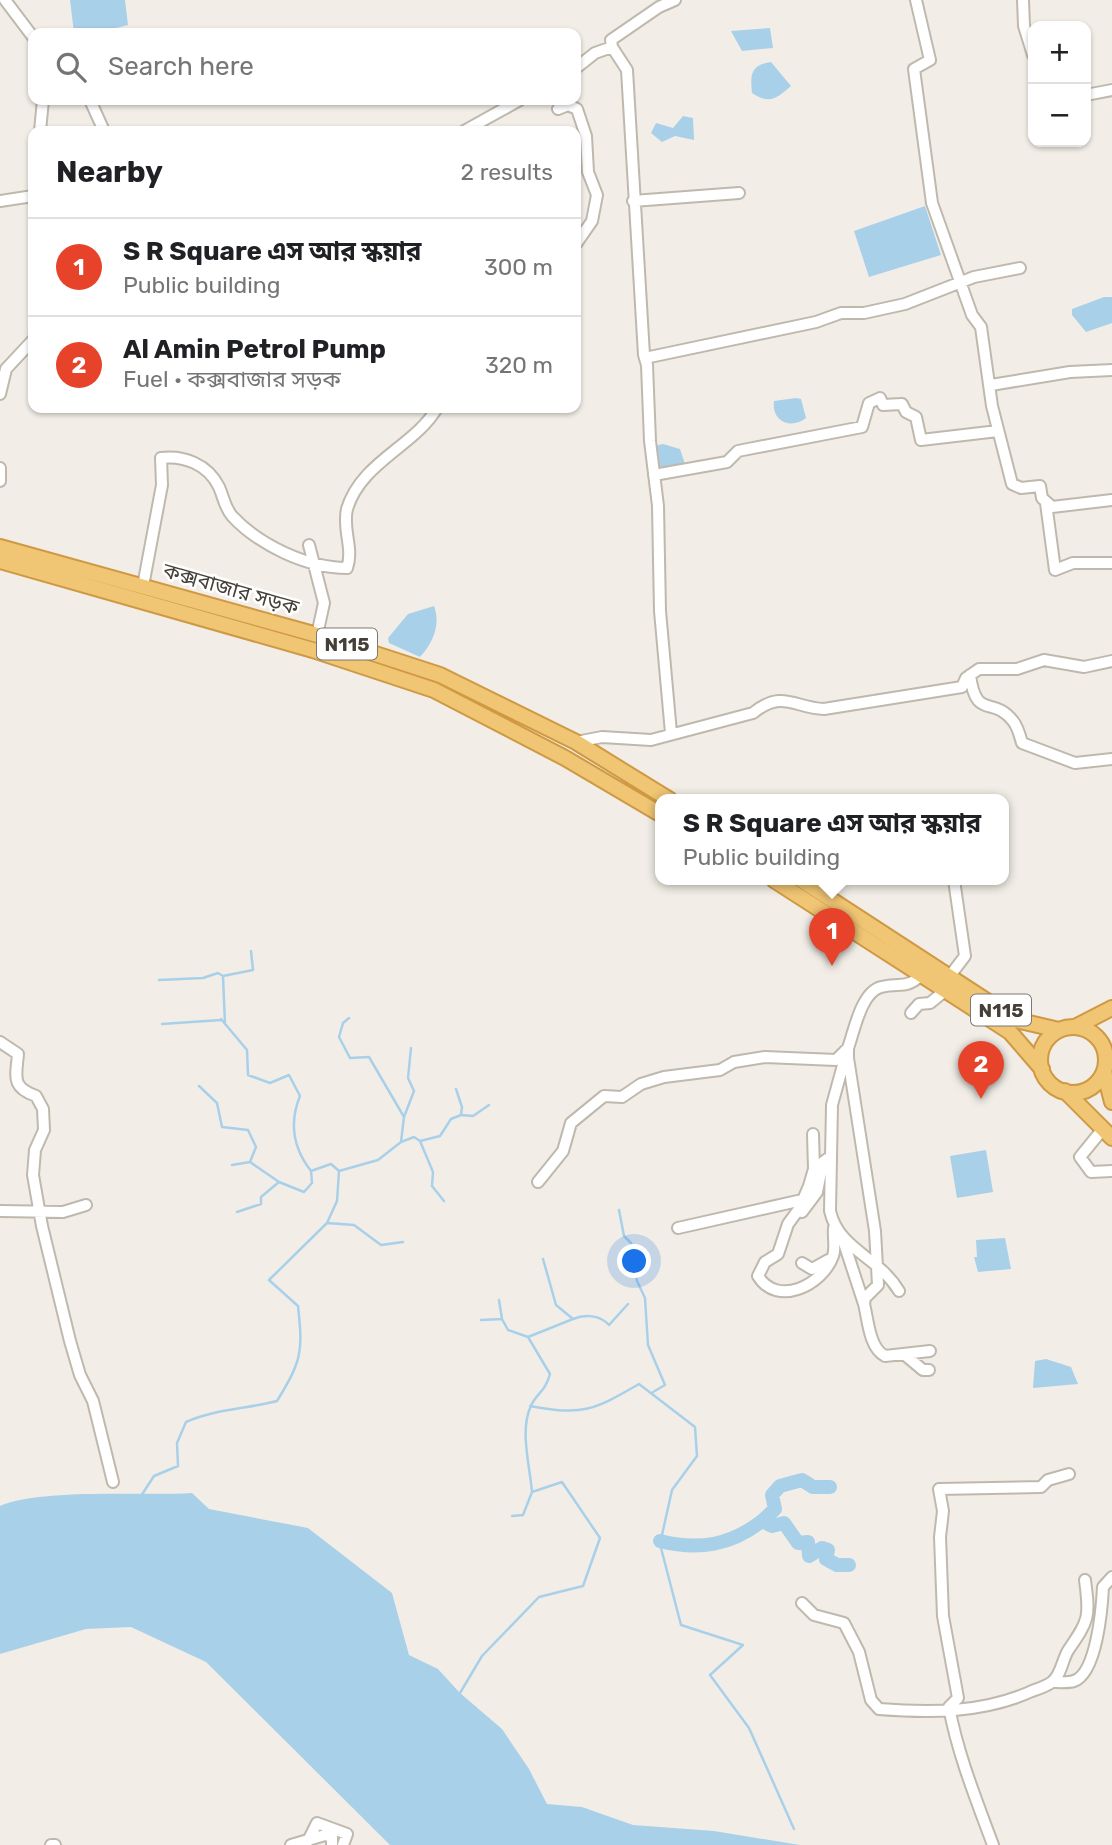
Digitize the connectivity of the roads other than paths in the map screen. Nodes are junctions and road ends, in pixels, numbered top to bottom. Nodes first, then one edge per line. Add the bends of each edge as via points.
1 (5, 0) edge
2 (675, 0) edge
3 (916, 0) edge
4 (1023, 0) edge
5 (28, 30) edge
6 (1028, 39) edge
7 (612, 47) junction
8 (581, 64) edge
9 (1112, 90) edge
10 (1091, 94) edge
11 (43, 105) edge
12 (92, 105) edge
13 (511, 105) edge
14 (564, 105) edge
15 (40, 126) edge
16 (102, 126) edge
17 (473, 126) edge
18 (739, 193) dead end
19 (28, 197) edge
20 (0, 201) edge
21 (633, 201) junction
22 (581, 237) edge
23 (1020, 268) dead end
24 (962, 284) junction
25 (28, 345) edge
26 (645, 358) junction
27 (1112, 370) edge
28 (991, 385) junction
29 (0, 394) edge
30 (434, 413) edge
31 (998, 431) junction
32 (0, 468) edge
33 (654, 475) junction
34 (0, 481) edge
35 (1112, 500) edge
36 (1046, 503) junction
37 (310, 545) dead end
38 (0, 547) edge
39 (0, 561) edge
40 (312, 561) junction
41 (1112, 563) edge
42 (144, 586) junction
43 (317, 635) junction
44 (1112, 661) edge
45 (970, 675) junction
46 (671, 733) junction
47 (576, 742) junction
48 (1112, 759) edge
49 (660, 794) edge
50 (655, 811) edge
51 (782, 885) edge
52 (808, 885) edge
53 (955, 885) edge
54 (922, 975) junction
55 (862, 983) dead end
56 (948, 984) junction
57 (870, 994) junction
58 (1112, 1008) edge
59 (911, 1013) dead end
60 (1076, 1027) junction
61 (1059, 1030) junction
62 (0, 1042) edge
63 (848, 1048) junction
64 (1107, 1060) edge
65 (1042, 1069) junction
66 (1065, 1091) junction
67 (1112, 1102) edge
68 (813, 1134) dead end
69 (1107, 1134) edge
70 (830, 1157) junction
71 (1112, 1171) edge
72 (538, 1182) dead end
73 (802, 1200) junction
74 (86, 1205) dead end
75 (39, 1210) junction
76 (0, 1211) edge
77 (678, 1228) dead end
78 (834, 1228) junction
79 (842, 1239) junction
80 (780, 1247) junction
81 (833, 1256) junction
82 (802, 1263) dead end
83 (877, 1263) junction
84 (900, 1291) dead end
85 (864, 1304) junction
86 (930, 1351) dead end
87 (905, 1354) junction
88 (929, 1370) dead end
89 (1069, 1474) dead end
90 (113, 1482) dead end
91 (1112, 1577) edge
92 (1085, 1580) dead end
93 (802, 1603) dead end
94 (1052, 1682) junction
95 (950, 1710) junction
96 (307, 1841) junction
97 (291, 1845) edge
98 (326, 1845) edge
99 (332, 1845) edge
100 (343, 1845) edge
101 (993, 1845) edge

1 - 5 street
2 - 7 street via 611,40
3 - 24 street via 930,60 914,69 932,203
4 - 6 street
7 - 8 street
7 - 21 street via 627,70
9 - 10 street
11 - 15 street
12 - 16 street
13 - 17 street
14 - 22 street via 577,110 597,195 592,221
18 - 21 street
19 - 20 street
21 - 26 street
23 - 24 street via 974,277
24 - 26 street via 878,310 841,313
24 - 28 street via 981,327
25 - 29 street via 6,369
26 - 33 street
27 - 28 street
28 - 31 street
30 - 40 street via 427,424 381,461 348,508 345,528 351,556 347,568
31 - 33 street via 921,440 916,417 902,404 883,405 880,398 869,403 862,427 738,451 727,462
31 - 36 street via 1012,484 1040,486
32 - 34 street
33 - 46 street
35 - 36 street via 1052,507
36 - 41 street via 1055,570 1073,563
37 - 40 street
38 - 42 highway, কক্সবাজার সড়ক / N115
39 - 50 highway, কক্সবাজার সড়ক / N115 via 313,649 434,690
40 - 42 street via 271,548 235,519 225,507 218,485 185,456 163,457
40 - 43 street via 324,603
42 - 43 highway, কক্সবাজার সড়ক / N115
43 - 47 highway, কক্সবাজার সড়ক / N115 via 440,675
44 - 45 street via 1084,667 1044,660 1017,669 979,669
45 - 46 street via 962,687 858,705 811,709 786,699 763,704 753,713
45 - 48 street via 978,703 1003,712 1014,722 1022,743 1075,763
46 - 47 street via 651,740 602,737
47 - 49 highway, কক্সবাজার সড়ক / N115
51 - 54 highway, N115
52 - 56 highway, N115
53 - 56 street via 965,956
54 - 56 highway, N115
54 - 57 street via 907,986 882,986
55 - 57 street
56 - 59 street via 930,1003 919,1004
56 - 61 highway, N115 via 1016,1020
56 - 65 highway, N115 via 1010,1032
57 - 63 street
58 - 60 highway
60 - 61 highway
60 - 64 highway via 1096,1037
61 - 65 highway via 1044,1047
62 - 75 street via 18,1054 17,1084 36,1096 43,1109 44,1130 35,1150 33,1175
63 - 70 street via 834,1088
63 - 72 street via 836,1060 765,1056 720,1070 664,1077 641,1084 622,1097 604,1096 570,1124 563,1151
63 - 83 street
64 - 66 highway via 1088,1089
64 - 67 highway
65 - 66 highway via 1049,1081
66 - 69 highway
68 - 73 street via 814,1169
69 - 71 street via 1080,1157 1091,1172
70 - 78 street
70 - 80 street via 823,1162 817,1192
73 - 77 street
73 - 80 street
74 - 75 street via 63,1212
75 - 76 street
75 - 90 street via 70,1341 93,1401
78 - 79 street
78 - 81 street
79 - 83 street
79 - 85 street
80 - 81 street via 758,1276 775,1292 813,1282
81 - 82 street via 812,1269
83 - 84 street
83 - 85 street via 878,1285
85 - 87 street via 880,1353
86 - 87 street
87 - 88 street
89 - 95 street via 1041,1487 939,1489 943,1616 958,1698
91 - 94 street via 1103,1587 1101,1626 1083,1675 1073,1681
92 - 94 street via 1085,1627
93 - 95 street via 814,1615 844,1623 879,1709
94 - 95 street via 987,1707
95 - 101 street via 970,1785
96 - 97 street
96 - 98 street
96 - 99 street via 324,1835 332,1838
96 - 100 street via 317,1823 347,1834

